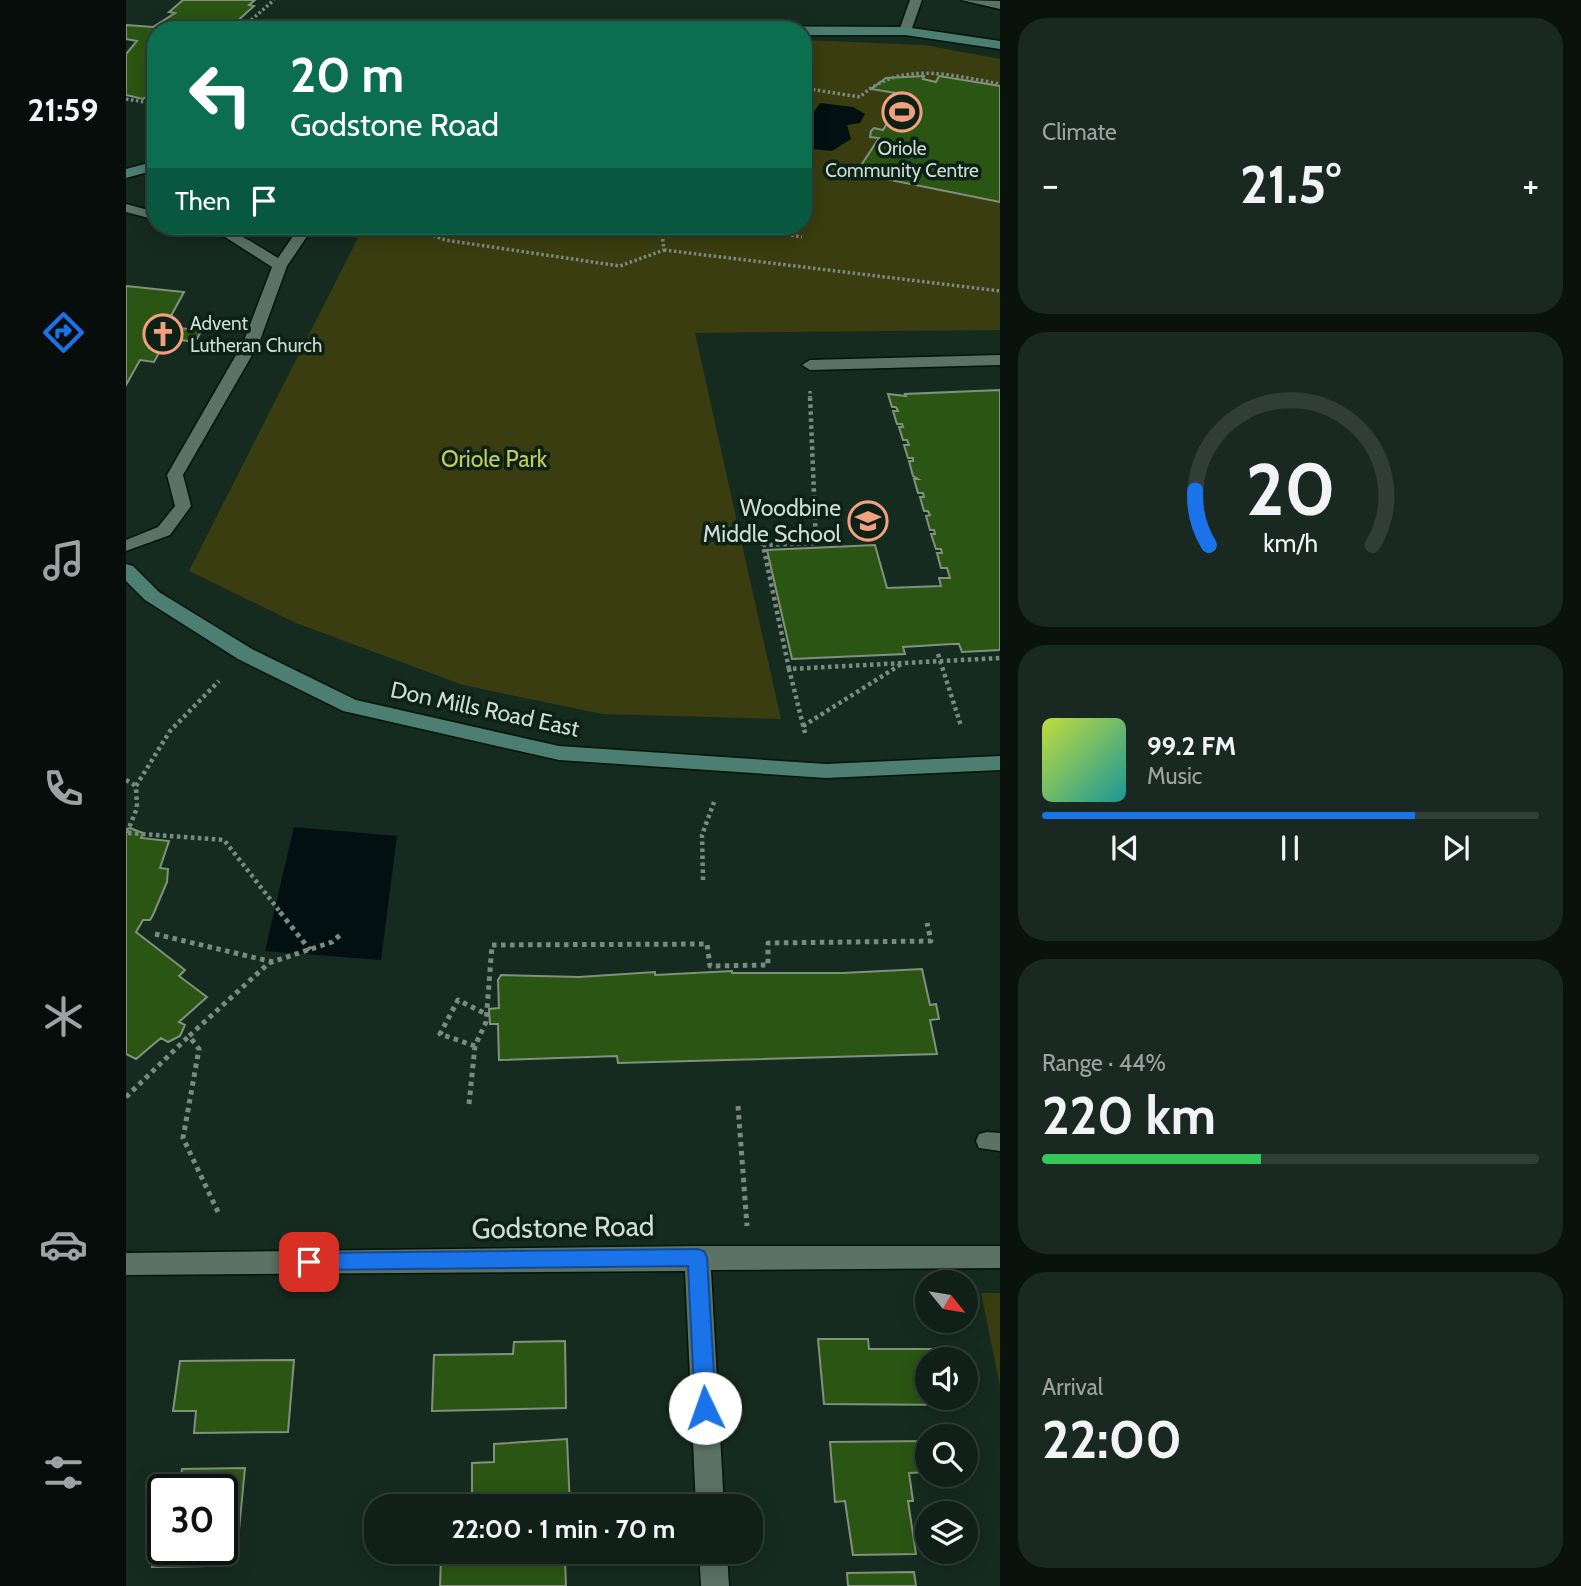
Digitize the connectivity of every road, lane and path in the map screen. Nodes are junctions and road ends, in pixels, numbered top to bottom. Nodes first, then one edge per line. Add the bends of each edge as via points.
1 (274, 0) edge
2 (916, 0) edge
3 (967, 0) edge
4 (1000, 5) edge
5 (250, 21) edge
6 (812, 31) edge
7 (905, 31) junction
8 (1000, 45) edge
9 (1000, 84) edge
10 (812, 89) edge
11 (126, 99) edge
12 (147, 102) edge
13 (147, 168) edge
14 (126, 174) edge
15 (126, 208) edge
16 (147, 214) edge
17 (232, 235) edge
18 (301, 235) edge
19 (432, 235) edge
20 (662, 235) edge
21 (791, 235) edge
22 (802, 237) dead end
23 (664, 250) junction
24 (280, 266) junction
25 (1000, 291) edge
26 (1000, 360) edge
27 (810, 365) joint
28 (126, 547) edge
29 (126, 570) edge
30 (938, 654) dead end
31 (1000, 658) edge
32 (940, 661) junction
33 (904, 663) junction
34 (789, 668) junction
35 (219, 681) dead end
36 (961, 726) dead end
37 (1000, 763) edge
38 (126, 780) edge
39 (136, 786) junction
40 (714, 802) dead end
41 (127, 833) edge
42 (703, 880) dead end
43 (928, 923) dead end
44 (155, 934) dead end
45 (340, 935) dead end
46 (310, 950) junction
47 (273, 962) junction
48 (486, 1014) junction
49 (189, 1036) junction
50 (475, 1046) junction
51 (126, 1097) edge
52 (469, 1104) dead end
53 (738, 1106) dead end
54 (218, 1212) dead end
55 (747, 1226) dead end
56 (697, 1257) junction
57 (1000, 1257) edge
58 (126, 1264) edge
59 (709, 1494) edge
60 (714, 1564) edge
61 (715, 1586) edge

1 - 5 path
2 - 7 lane
3 - 4 lane
6 - 7 main road
7 - 8 main road
9 - 10 path via 891,74 872,82 860,97
11 - 12 path
13 - 14 main road
15 - 16 lane
17 - 24 lane
18 - 24 lane
19 - 23 path via 620,266
20 - 23 path
21 - 22 path
23 - 25 path
24 - 28 lane via 251,342 175,475 183,506 164,531
26 - 27 lane
27 - 34 path via 816,543 763,545
29 - 37 main road, Don Mills Road East via 152,596 245,654 350,706 546,750 826,771
30 - 32 path
31 - 32 path
32 - 33 path
32 - 36 path
33 - 34 path
33 - 34 path via 804,729
35 - 39 path via 170,731
38 - 39 path
39 - 41 path via 137,808
40 - 42 path via 702,835
41 - 46 path via 224,840
43 - 48 path via 931,941 768,943 768,965 710,966 707,944 492,945
44 - 47 path
45 - 46 path
46 - 47 path
47 - 49 path
48 - 50 path
48 - 50 path via 458,1000 440,1034
49 - 51 path
49 - 54 path via 199,1049 183,1138
50 - 52 path
53 - 55 path
56 - 57 street, Godstone Road
56 - 58 street, Godstone Road
56 - 59 street
60 - 61 street

